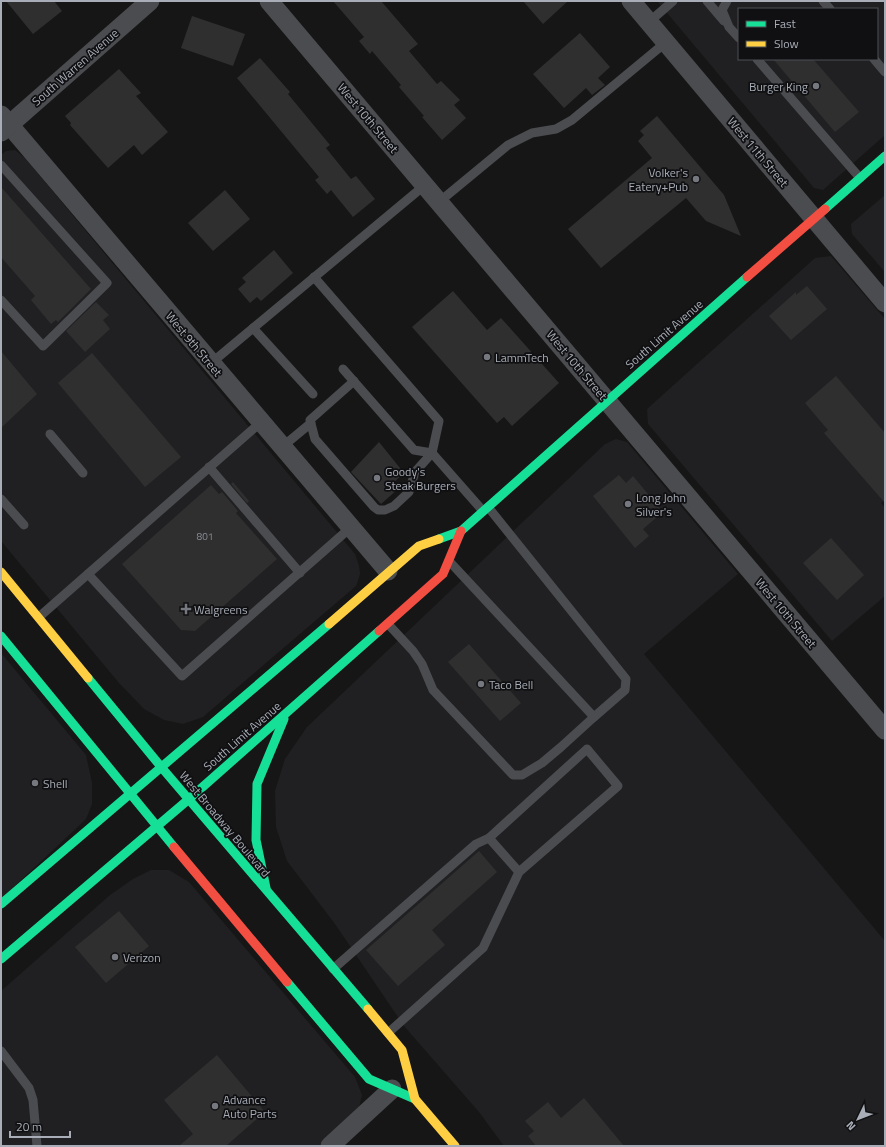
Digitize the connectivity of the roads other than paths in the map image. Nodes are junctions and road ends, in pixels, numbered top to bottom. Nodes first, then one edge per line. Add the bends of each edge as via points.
1 (150, 1) edge
2 (269, 1) edge
3 (631, 1) edge
4 (673, 1) edge
5 (707, 1) edge
6 (727, 1) edge
7 (649, 22) junction
8 (729, 27) junction
9 (738, 37) edge
10 (665, 43) junction
11 (758, 60) edge
12 (875, 60) edge
13 (885, 72) edge
14 (4, 124) edge
15 (885, 156) edge
16 (1, 165) edge
17 (860, 178) junction
18 (425, 185) junction
19 (439, 202) junction
20 (813, 218) junction
21 (314, 277) junction
22 (1, 300) edge
23 (885, 303) edge
24 (253, 328) junction
25 (210, 364) junction
26 (343, 369) dead end
27 (354, 381) junction
28 (313, 394) dead end
29 (607, 400) junction
30 (261, 422) junction
31 (311, 423) junction
32 (50, 434) dead end
33 (282, 447) junction
34 (432, 453) junction
35 (209, 467) junction
36 (83, 473) dead end
37 (1, 499) edge
38 (486, 509) junction
39 (24, 525) dead end
40 (350, 528) junction
41 (461, 531) junction
42 (448, 561) junction
43 (388, 571) junction
44 (1, 572) edge
45 (300, 573) junction
46 (88, 574) junction
47 (39, 617) junction
48 (388, 624) junction
49 (1, 636) edge
50 (287, 712) junction
51 (594, 717) junction
52 (885, 730) edge
53 (162, 768) junction
54 (130, 795) junction
55 (189, 799) junction
56 (157, 827) junction
57 (489, 838) junction
58 (520, 872) junction
59 (267, 891) junction
60 (1, 904) edge
61 (1, 959) edge
62 (333, 969) junction
63 (388, 1033) junction
64 (1, 1051) edge
65 (392, 1089) junction
66 (415, 1099) junction
67 (37, 1146) edge
68 (330, 1146) edge
69 (455, 1146) edge

1 - 14 street, South Warren Avenue
2 - 18 street, West 10th Street
3 - 7 street, West 11th Street
4 - 7 lane
5 - 8 lane
6 - 8 lane via 722,10
7 - 10 street, West 11th Street
8 - 9 lane
10 - 19 lane via 572,120 556,129 532,133 508,145
10 - 20 street, West 11th Street
11 - 17 lane
12 - 13 lane
14 - 25 street, West 9th Street
15 - 17 highway, South Limit Avenue
16 - 22 lane via 107,283 43,346
17 - 20 highway, South Limit Avenue
18 - 19 street, West 10th Street
18 - 21 lane
19 - 29 street, West 10th Street
20 - 23 street, West 11th Street
20 - 29 highway, South Limit Avenue
21 - 24 lane
21 - 34 lane via 439,421
24 - 25 lane
24 - 28 lane
25 - 30 street, West 9th Street
26 - 27 lane
27 - 31 lane via 318,412 310,420
27 - 34 lane via 414,450
29 - 38 highway, South Limit Avenue
29 - 52 street, West 10th Street
30 - 33 street, West 9th Street
30 - 35 lane
31 - 33 lane
31 - 34 lane via 315,439 378,510 394,506 409,492 415,472
32 - 36 lane
33 - 40 street, West 9th Street
34 - 38 lane
35 - 45 lane
35 - 46 lane
37 - 39 lane
38 - 41 highway, South Limit Avenue
38 - 51 lane via 626,679 625,690
40 - 43 street, West 9th Street
40 - 45 lane
41 - 42 highway, South Limit Avenue
41 - 43 highway, South Limit Avenue via 419,546
42 - 48 highway, South Limit Avenue via 443,574
42 - 51 lane
43 - 53 highway, South Limit Avenue
44 - 47 highway, West Broadway Boulevard
45 - 46 lane via 182,676
46 - 47 lane
47 - 53 highway, West Broadway Boulevard
48 - 50 highway, South Limit Avenue
48 - 51 lane via 422,664 433,690 513,775 522,775 542,763
49 - 54 highway, West Broadway Boulevard
50 - 55 highway, South Limit Avenue
50 - 59 highway via 257,784 256,840
53 - 54 highway, South Limit Avenue
53 - 55 highway, West Broadway Boulevard
54 - 56 highway, West Broadway Boulevard
54 - 60 highway, South Limit Avenue
55 - 56 highway, South Limit Avenue
55 - 59 highway, West Broadway Boulevard
56 - 61 highway, South Limit Avenue
56 - 65 highway, West Broadway Boulevard via 369,1079
57 - 58 lane
57 - 58 lane via 587,749 618,786
57 - 62 lane via 476,844
58 - 63 lane via 484,948
59 - 62 highway, West Broadway Boulevard
62 - 63 highway, West Broadway Boulevard
63 - 66 highway, West Broadway Boulevard via 402,1050
64 - 67 lane via 29,1088 34,1100
65 - 66 highway, West Broadway Boulevard
65 - 68 street
66 - 69 highway, West Broadway Boulevard

